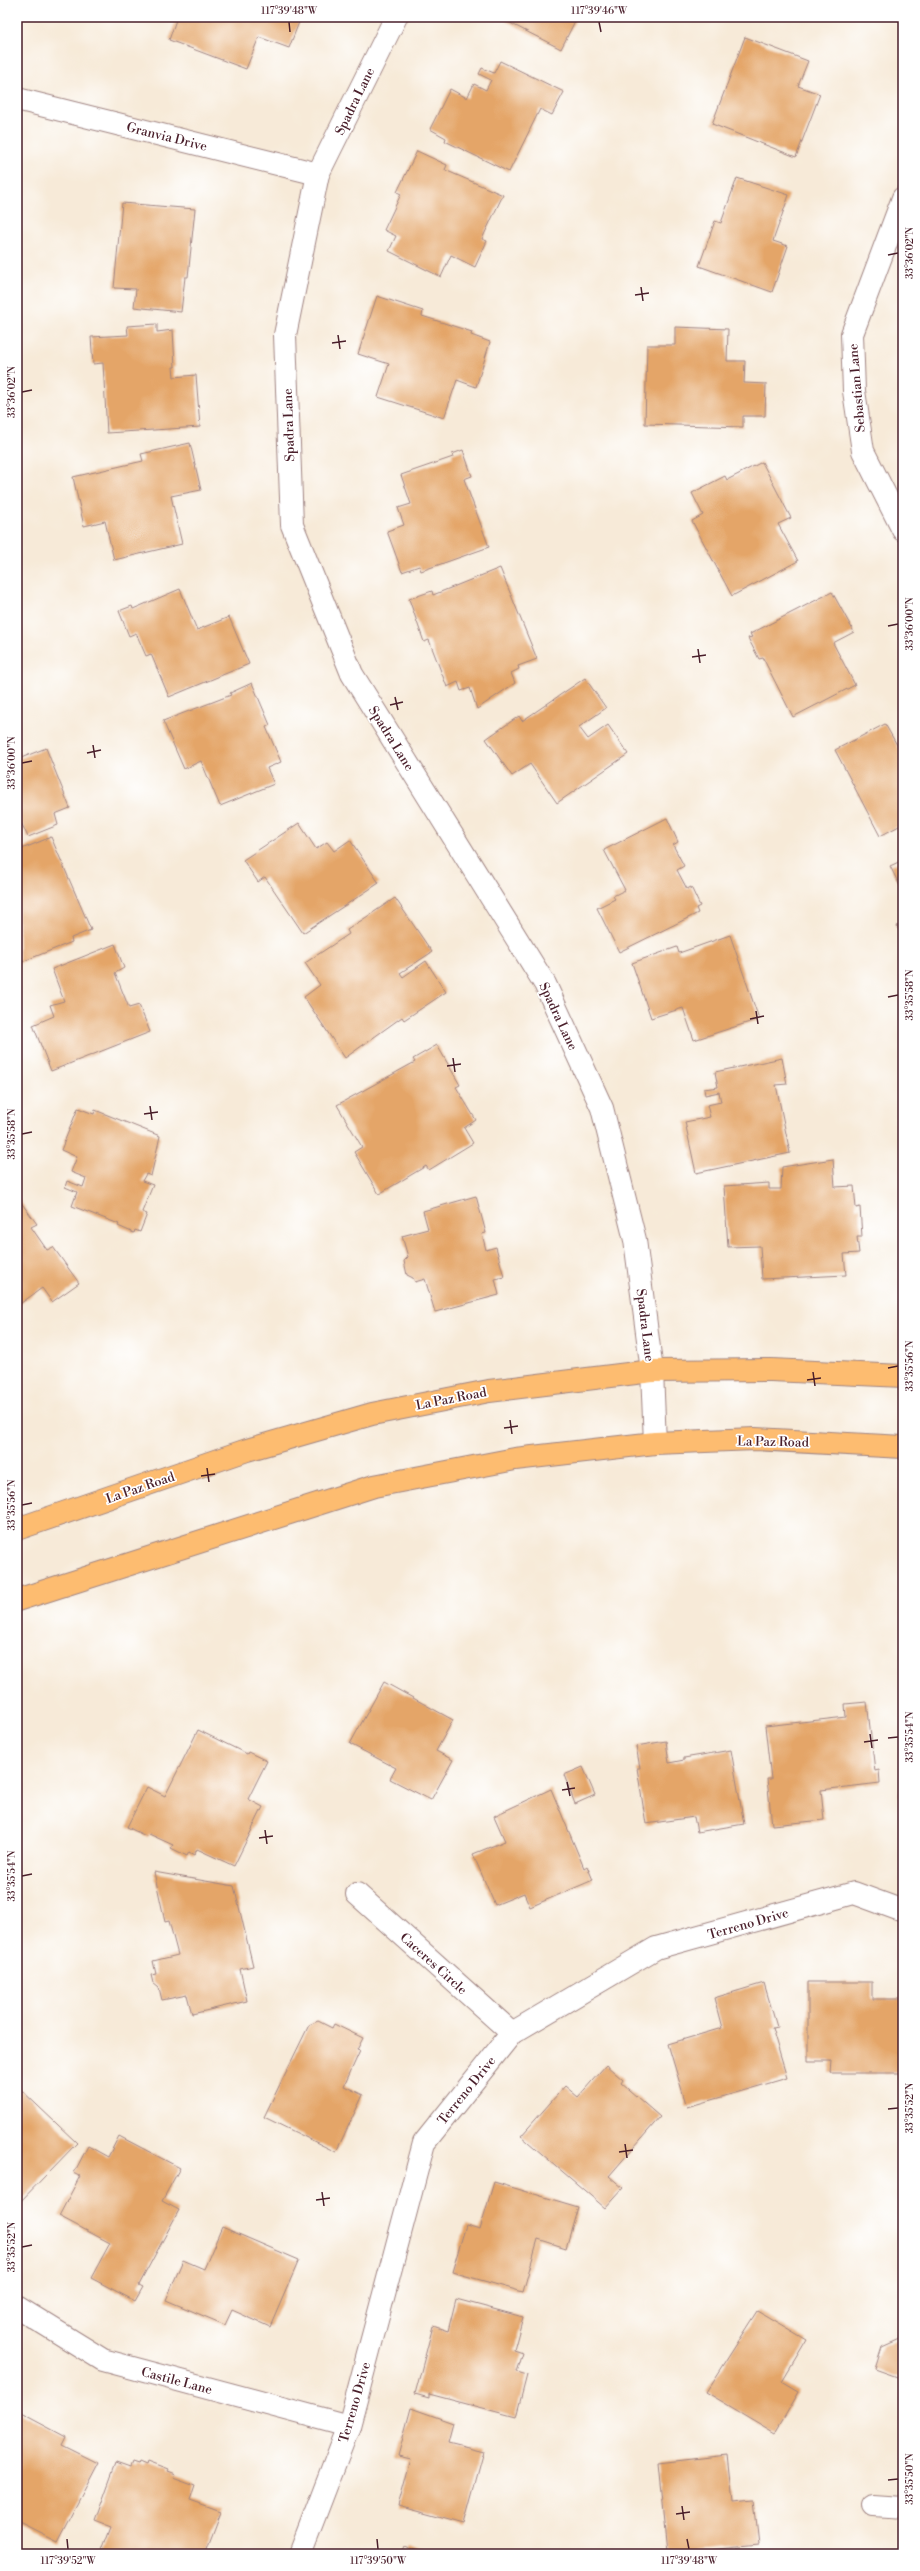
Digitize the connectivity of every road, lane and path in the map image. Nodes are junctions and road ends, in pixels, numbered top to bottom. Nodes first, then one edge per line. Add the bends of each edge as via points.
1 (396, 17) edge
2 (17, 99) edge
3 (318, 174) junction
4 (903, 198) edge
5 (903, 530) edge
6 (652, 1371) junction
7 (903, 1376) edge
8 (655, 1443) junction
9 (903, 1448) edge
10 (17, 1529) edge
11 (17, 1600) edge
12 (357, 1894) dead end
13 (903, 1911) edge
14 (512, 2033) junction
15 (17, 2307) edge
16 (349, 2426) junction
17 (874, 2505) dead end
18 (903, 2507) edge
19 (300, 2554) edge

1 - 3 street, Spadra Lane
2 - 3 street, Granvia Drive
3 - 6 street, Spadra Lane via 285,335 292,525 352,674 545,984 602,1108 635,1240
4 - 5 street, Sebastian Lane via 852,334 854,391 863,451
6 - 7 main road, La Paz Road via 771,1370
6 - 8 street, Spadra Lane
6 - 10 main road, La Paz Road via 489,1391 372,1414 247,1450
8 - 9 main road, La Paz Road via 754,1439
8 - 11 main road, La Paz Road via 515,1459 374,1486
12 - 14 street, Caceres Circle
13 - 14 street, Terreno Drive via 854,1893 656,1948
14 - 16 street, Terreno Drive via 424,2143
15 - 16 street, Castile Lane via 103,2360
16 - 19 street, Terreno Drive
17 - 18 street

